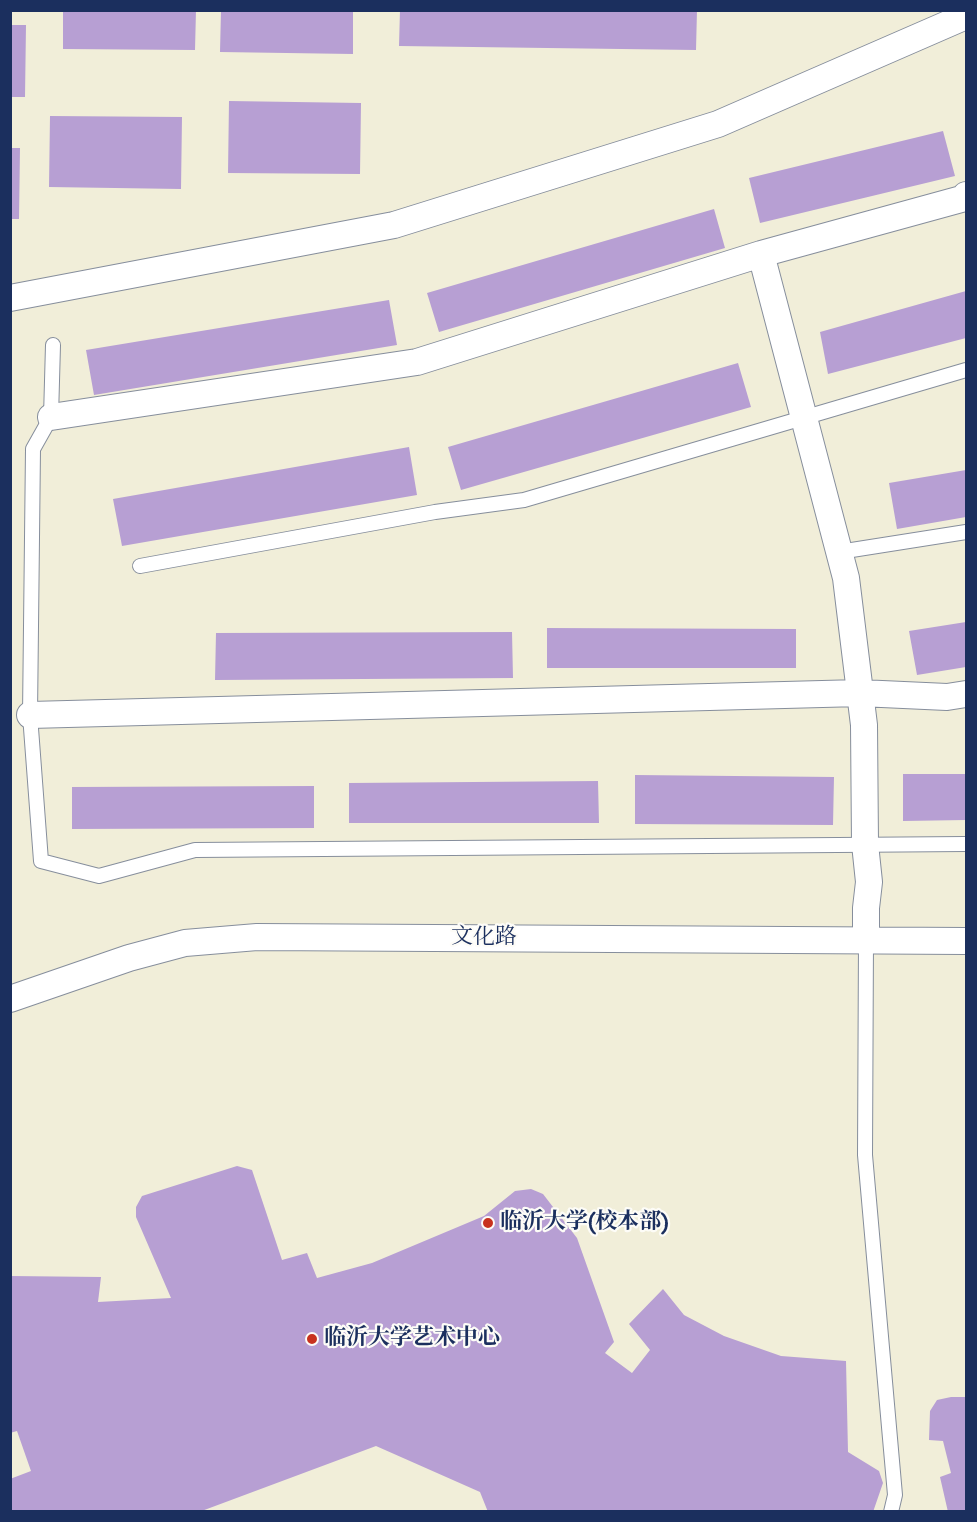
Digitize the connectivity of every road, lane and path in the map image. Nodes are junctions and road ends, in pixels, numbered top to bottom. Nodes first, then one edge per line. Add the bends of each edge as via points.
1 (966, 16) edge
2 (966, 195) edge
3 (761, 254) junction
4 (10, 298) edge
5 (53, 345) dead end
6 (966, 370) edge
7 (51, 417) junction
8 (804, 419) junction
9 (966, 532) edge
10 (839, 552) junction
11 (140, 566) dead end
12 (860, 693) junction
13 (966, 694) edge
14 (30, 715) junction
15 (865, 844) junction
16 (966, 844) edge
17 (866, 940) junction
18 (966, 941) edge
19 (10, 999) edge
20 (891, 1512) edge

1 - 4 street via 718,124 394,225
2 - 3 street
3 - 7 street via 417,362
3 - 8 street
5 - 7 lane
6 - 8 lane
7 - 14 lane via 33,449
8 - 10 street
8 - 11 lane via 524,500 424,514
9 - 10 lane
10 - 12 street via 846,578
12 - 13 street via 947,697
12 - 14 street
12 - 15 street
14 - 15 lane via 41,861 99,876 195,850
15 - 16 lane
15 - 17 street via 869,882
17 - 18 street, 文化路
17 - 19 street, 文化路 via 257,937 185,943
17 - 20 lane via 865,1155 895,1495

